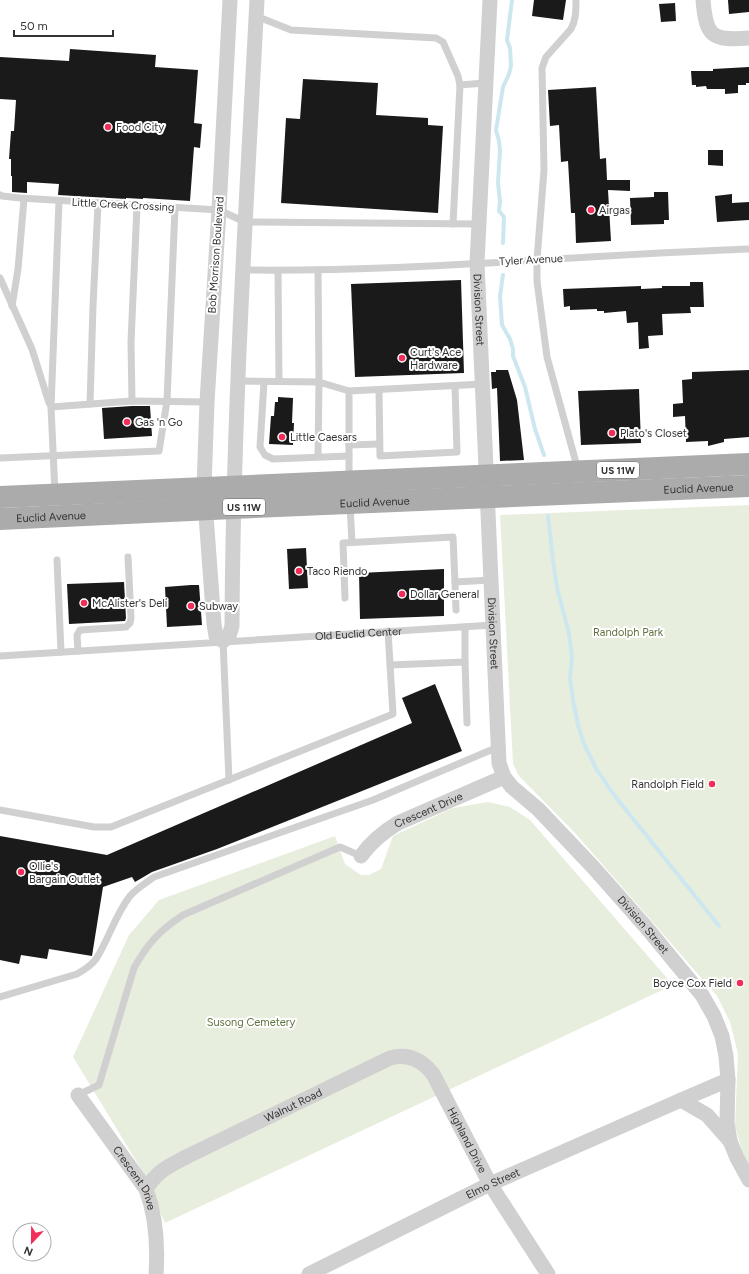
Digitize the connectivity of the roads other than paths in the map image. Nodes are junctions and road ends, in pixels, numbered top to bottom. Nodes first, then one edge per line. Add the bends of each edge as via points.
1 (230, 0) edge
2 (257, 0) edge
3 (490, 0) edge
4 (576, 0) edge
5 (703, 0) edge
6 (256, 16) junction
7 (749, 38) edge
8 (485, 83) junction
9 (460, 85) junction
10 (0, 194) edge
11 (24, 199) junction
12 (59, 201) junction
13 (98, 204) junction
14 (138, 206) junction
15 (175, 208) junction
16 (219, 210) junction
17 (244, 222) junction
18 (453, 224) junction
19 (478, 224) junction
20 (749, 249) edge
21 (537, 260) junction
22 (477, 263) junction
23 (242, 270) junction
24 (318, 270) junction
25 (278, 271) junction
26 (0, 278) edge
27 (12, 306) junction
28 (238, 381) junction
29 (279, 381) junction
30 (264, 382) junction
31 (319, 382) junction
32 (483, 384) junction
33 (455, 386) junction
34 (379, 390) junction
35 (349, 391) junction
36 (132, 401) junction
37 (167, 401) junction
38 (207, 402) junction
39 (90, 404) junction
40 (50, 407) junction
41 (379, 444) junction
42 (349, 445) junction
43 (52, 455) junction
44 (318, 456) junction
45 (348, 456) junction
46 (0, 458) edge
47 (749, 464) edge
48 (578, 472) junction
49 (487, 476) junction
50 (349, 482) junction
51 (234, 486) junction
52 (749, 486) edge
53 (204, 488) junction
54 (55, 494) junction
55 (0, 497) edge
56 (488, 497) junction
57 (350, 503) junction
58 (233, 508) junction
59 (207, 509) junction
60 (0, 519) edge
61 (352, 542) junction
62 (128, 557) dead end
63 (57, 560) dead end
64 (492, 580) junction
65 (455, 582) junction
66 (345, 598) dead end
67 (456, 610) dead end
68 (493, 625) junction
69 (465, 627) junction
70 (388, 632) junction
71 (223, 641) junction
72 (78, 651) junction
73 (61, 652) junction
74 (0, 656) edge
75 (465, 662) junction
76 (390, 665) junction
77 (467, 723) dead end
78 (498, 747) junction
79 (504, 777) junction
80 (229, 780) junction
81 (0, 810) edge
82 (361, 856) joint
83 (0, 997) edge
84 (728, 1080) junction
85 (439, 1087) joint
86 (78, 1095) joint
87 (681, 1100) junction
88 (730, 1140) junction
89 (749, 1180) edge
90 (490, 1184) junction
91 (146, 1189) junction
92 (156, 1274) edge
93 (309, 1274) edge
94 (548, 1274) edge

1 - 16 street, Bob Morrison Boulevard
2 - 6 street
3 - 8 street, Division Street
4 - 21 lane via 574,24 546,57 542,68 544,170
5 - 7 street via 707,27 713,34 729,40
6 - 9 lane via 291,30 436,38 443,42
6 - 17 street
8 - 9 lane
8 - 19 street, Division Street
9 - 18 lane
10 - 11 lane, Little Creek Crossing
11 - 12 lane, Little Creek Crossing
11 - 27 lane
12 - 13 lane, Little Creek Crossing
12 - 40 lane
13 - 14 lane, Little Creek Crossing
13 - 39 lane
14 - 15 lane, Little Creek Crossing
14 - 36 lane via 131,342
15 - 16 lane, Little Creek Crossing
15 - 37 lane
16 - 17 lane, Little Creek Crossing
16 - 38 street, Bob Morrison Boulevard
17 - 18 lane
17 - 23 street
18 - 19 lane
19 - 22 street, Division Street
20 - 21 lane, Tyler Avenue
21 - 22 lane, Tyler Avenue
21 - 48 lane via 536,281 547,357
22 - 24 lane, Tyler Avenue
22 - 32 street, Division Street
23 - 25 lane, Tyler Avenue
23 - 28 street
24 - 25 lane, Tyler Avenue
24 - 31 lane
25 - 29 lane
26 - 27 lane
27 - 40 lane via 32,349
28 - 30 lane
28 - 51 street
29 - 30 lane
29 - 31 lane
30 - 44 lane via 260,447 265,455 273,459
31 - 35 lane
31 - 44 lane
32 - 33 lane
32 - 49 street, Division Street
33 - 34 lane
33 - 41 lane via 457,452 380,456
34 - 35 lane
34 - 41 lane
35 - 42 lane
36 - 37 lane
36 - 39 lane
37 - 38 lane
37 - 43 lane via 159,451
38 - 53 street, Bob Morrison Boulevard
39 - 40 lane
40 - 43 lane
41 - 42 lane
42 - 45 lane
43 - 46 lane
43 - 54 lane
44 - 45 lane
45 - 50 lane
47 - 48 main road, Euclid Avenue / US 11W
48 - 49 main road, Euclid Avenue / US 11W
49 - 50 main road, Euclid Avenue / US 11W
49 - 56 street, Division Street
50 - 51 main road, Euclid Avenue / US 11W
51 - 53 main road, Euclid Avenue / US 11W
51 - 58 street
52 - 56 main road, Euclid Avenue / US 11W
53 - 54 main road, Euclid Avenue / US 11W
53 - 59 street, Bob Morrison Boulevard
54 - 55 main road, Euclid Avenue / US 11W
56 - 57 main road, Euclid Avenue / US 11W
56 - 64 street, Division Street
57 - 58 main road, Euclid Avenue / US 11W
57 - 61 lane
58 - 59 main road, Euclid Avenue / US 11W
58 - 71 street via 232,626 229,636
59 - 60 main road, Euclid Avenue / US 11W
59 - 71 street via 214,624 216,636
61 - 65 lane via 453,537
61 - 66 lane via 343,543
62 - 72 lane via 130,623 126,626 80,630 77,634
63 - 73 lane
64 - 65 lane
64 - 68 street, Division Street
65 - 67 lane
68 - 69 lane, Old Euclid Center
68 - 78 street, Division Street
69 - 70 lane, Old Euclid Center
69 - 75 lane
70 - 71 lane, Old Euclid Center
70 - 76 lane
71 - 72 lane, Old Euclid Center
71 - 80 lane
72 - 73 lane, Old Euclid Center
73 - 74 lane, Old Euclid Center
75 - 76 lane
75 - 77 lane
76 - 80 lane via 393,714
78 - 79 street, Division Street via 499,763
78 - 83 lane via 373,800 154,877 131,895 122,907 96,959 87,968 77,974
79 - 82 street, Crescent Drive via 398,822 382,832
79 - 84 street, Division Street via 593,867 702,995 722,1036
80 - 81 lane via 111,827 94,827
82 - 86 lane via 340,847 183,915 167,926 148,945 134,968 99,1085
84 - 87 street, Elmo Street
84 - 88 street, Division Street via 727,1122
85 - 90 street, Highland Drive
85 - 91 street, Walnut Road via 433,1074 418,1060 405,1056 390,1058 188,1156 161,1171
86 - 91 street, Crescent Drive
87 - 88 street via 707,1115
87 - 90 street, Elmo Street
88 - 89 street, Division Street
90 - 93 street, Elmo Street
90 - 94 street, Highland Drive
91 - 92 street, Crescent Drive via 154,1216

